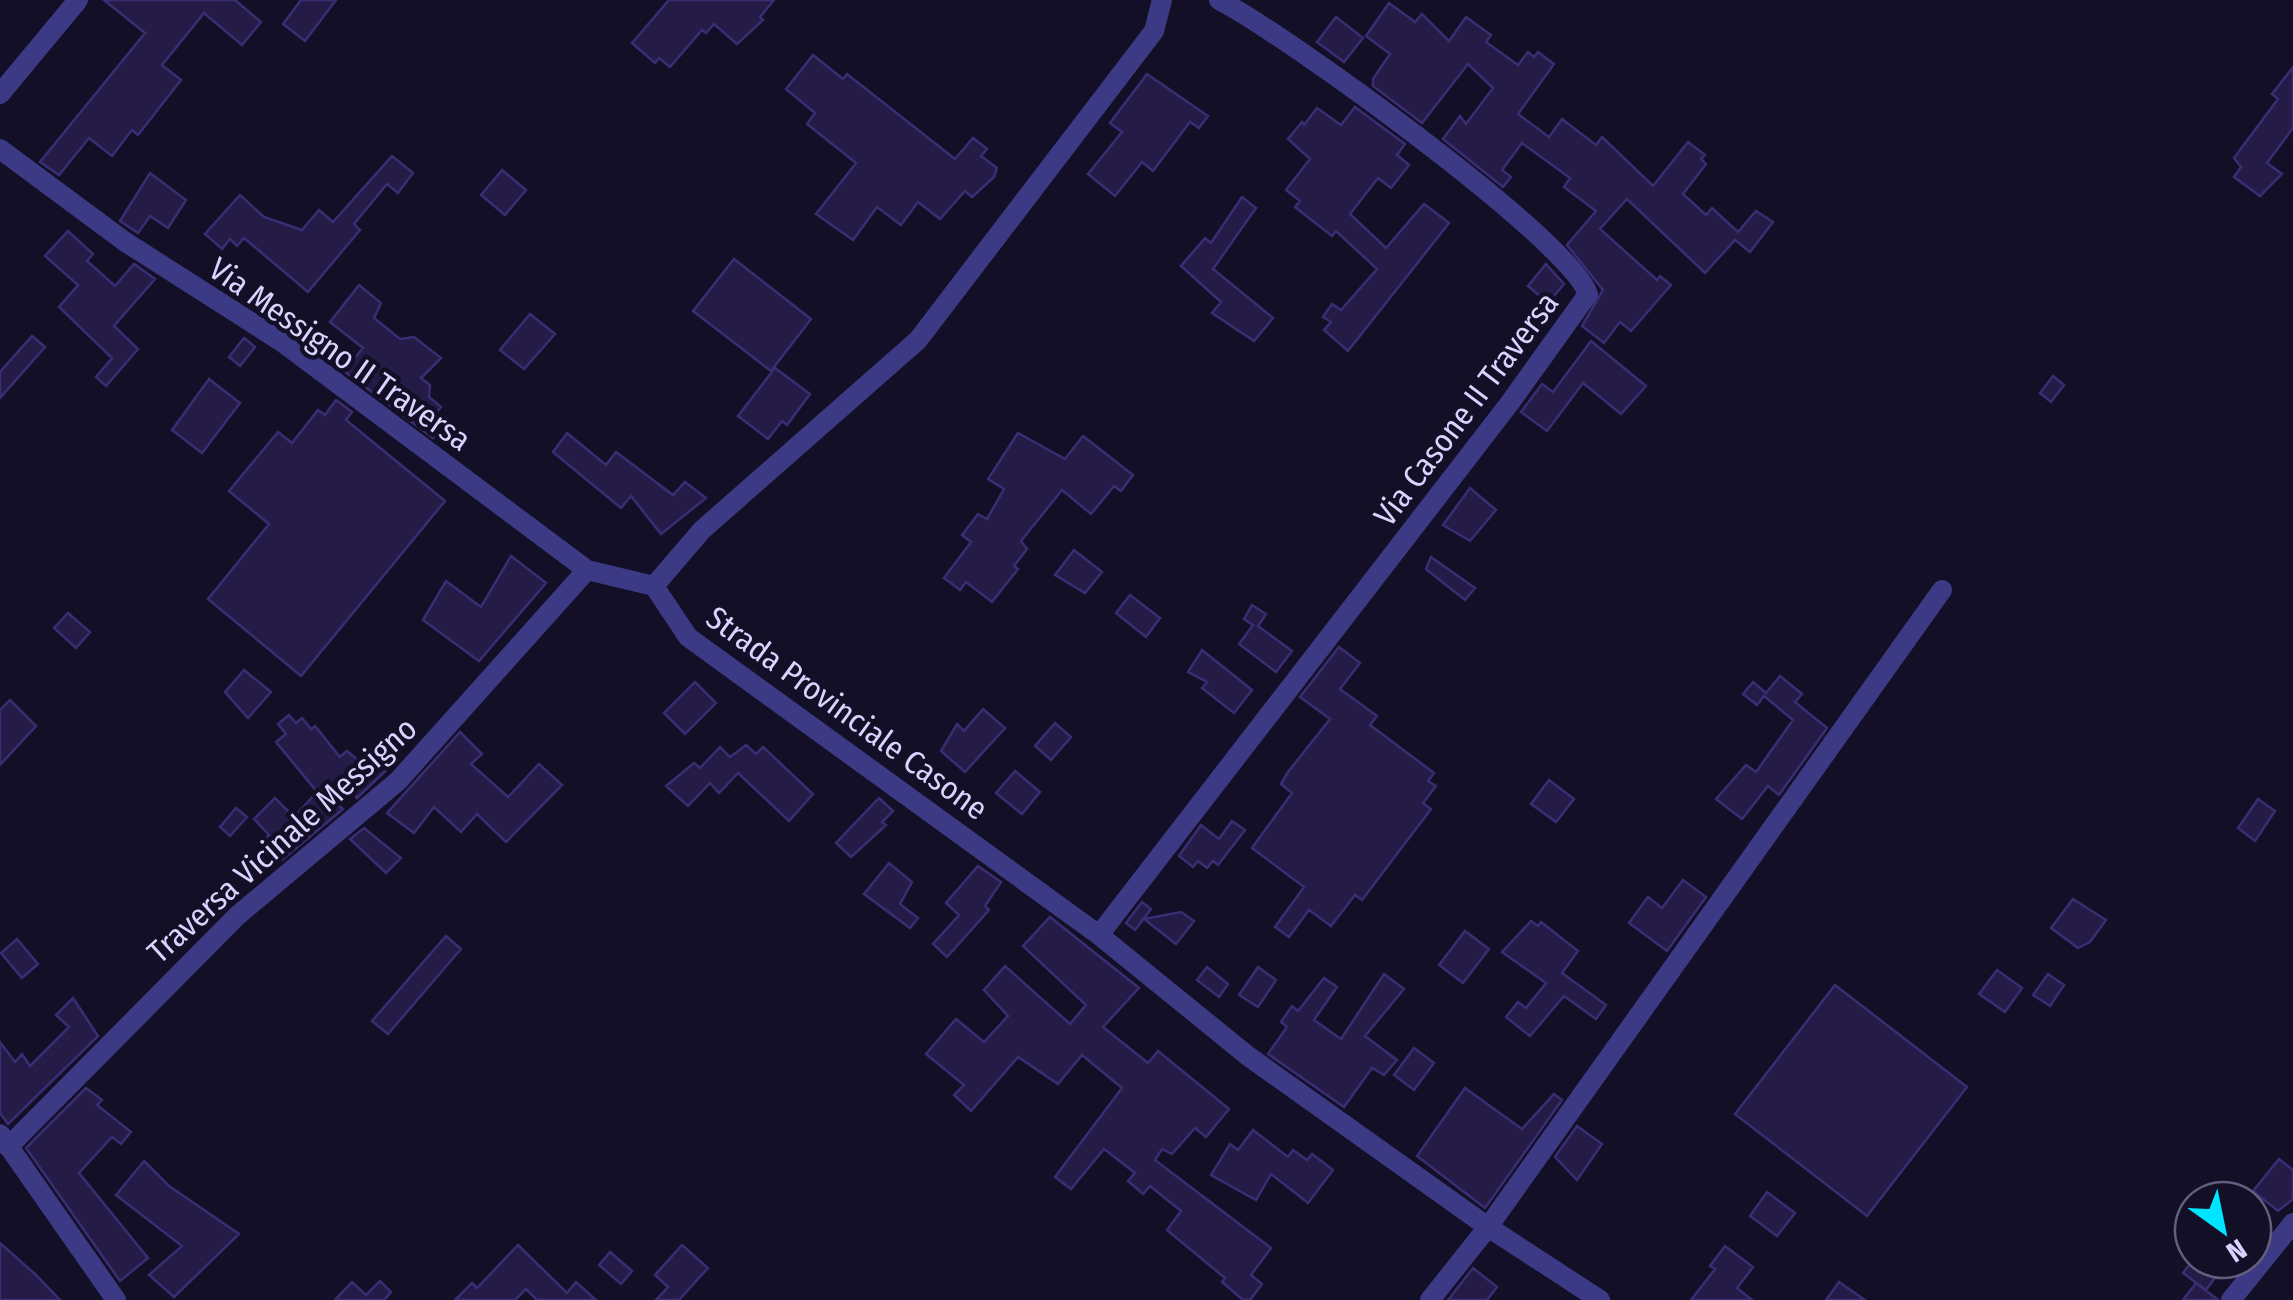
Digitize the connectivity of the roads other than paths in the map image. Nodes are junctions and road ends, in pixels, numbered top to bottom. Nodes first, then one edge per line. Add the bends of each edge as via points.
1 (78, 0) edge
2 (1162, 0) edge
3 (1219, 0) edge
4 (0, 94) edge
5 (0, 149) edge
6 (588, 570) junction
7 (654, 586) junction
8 (1942, 590) dead end
9 (1099, 934) junction
10 (4, 1140) edge
11 (2293, 1223) edge
12 (1488, 1227) junction
13 (116, 1300) edge
14 (1430, 1300) edge
15 (1600, 1300) edge
16 (2231, 1300) edge

1 - 4 street
2 - 7 street via 1154,31 918,340 702,530
3 - 9 street, Via Casone II Traversa via 1505,204 1588,294
5 - 6 street, Via Messigno II Traversa via 124,242 282,342
6 - 7 street, Via Messigno II Traversa
6 - 10 street, Traversa Vicinale Messigno via 398,781 237,916
7 - 9 street, Strada Provinciale Casone via 688,637
8 - 12 street
9 - 12 street, Strada Provinciale Casone via 1248,1056
10 - 13 street
11 - 16 street
12 - 14 street
12 - 15 street, Strada Provinciale Casone

